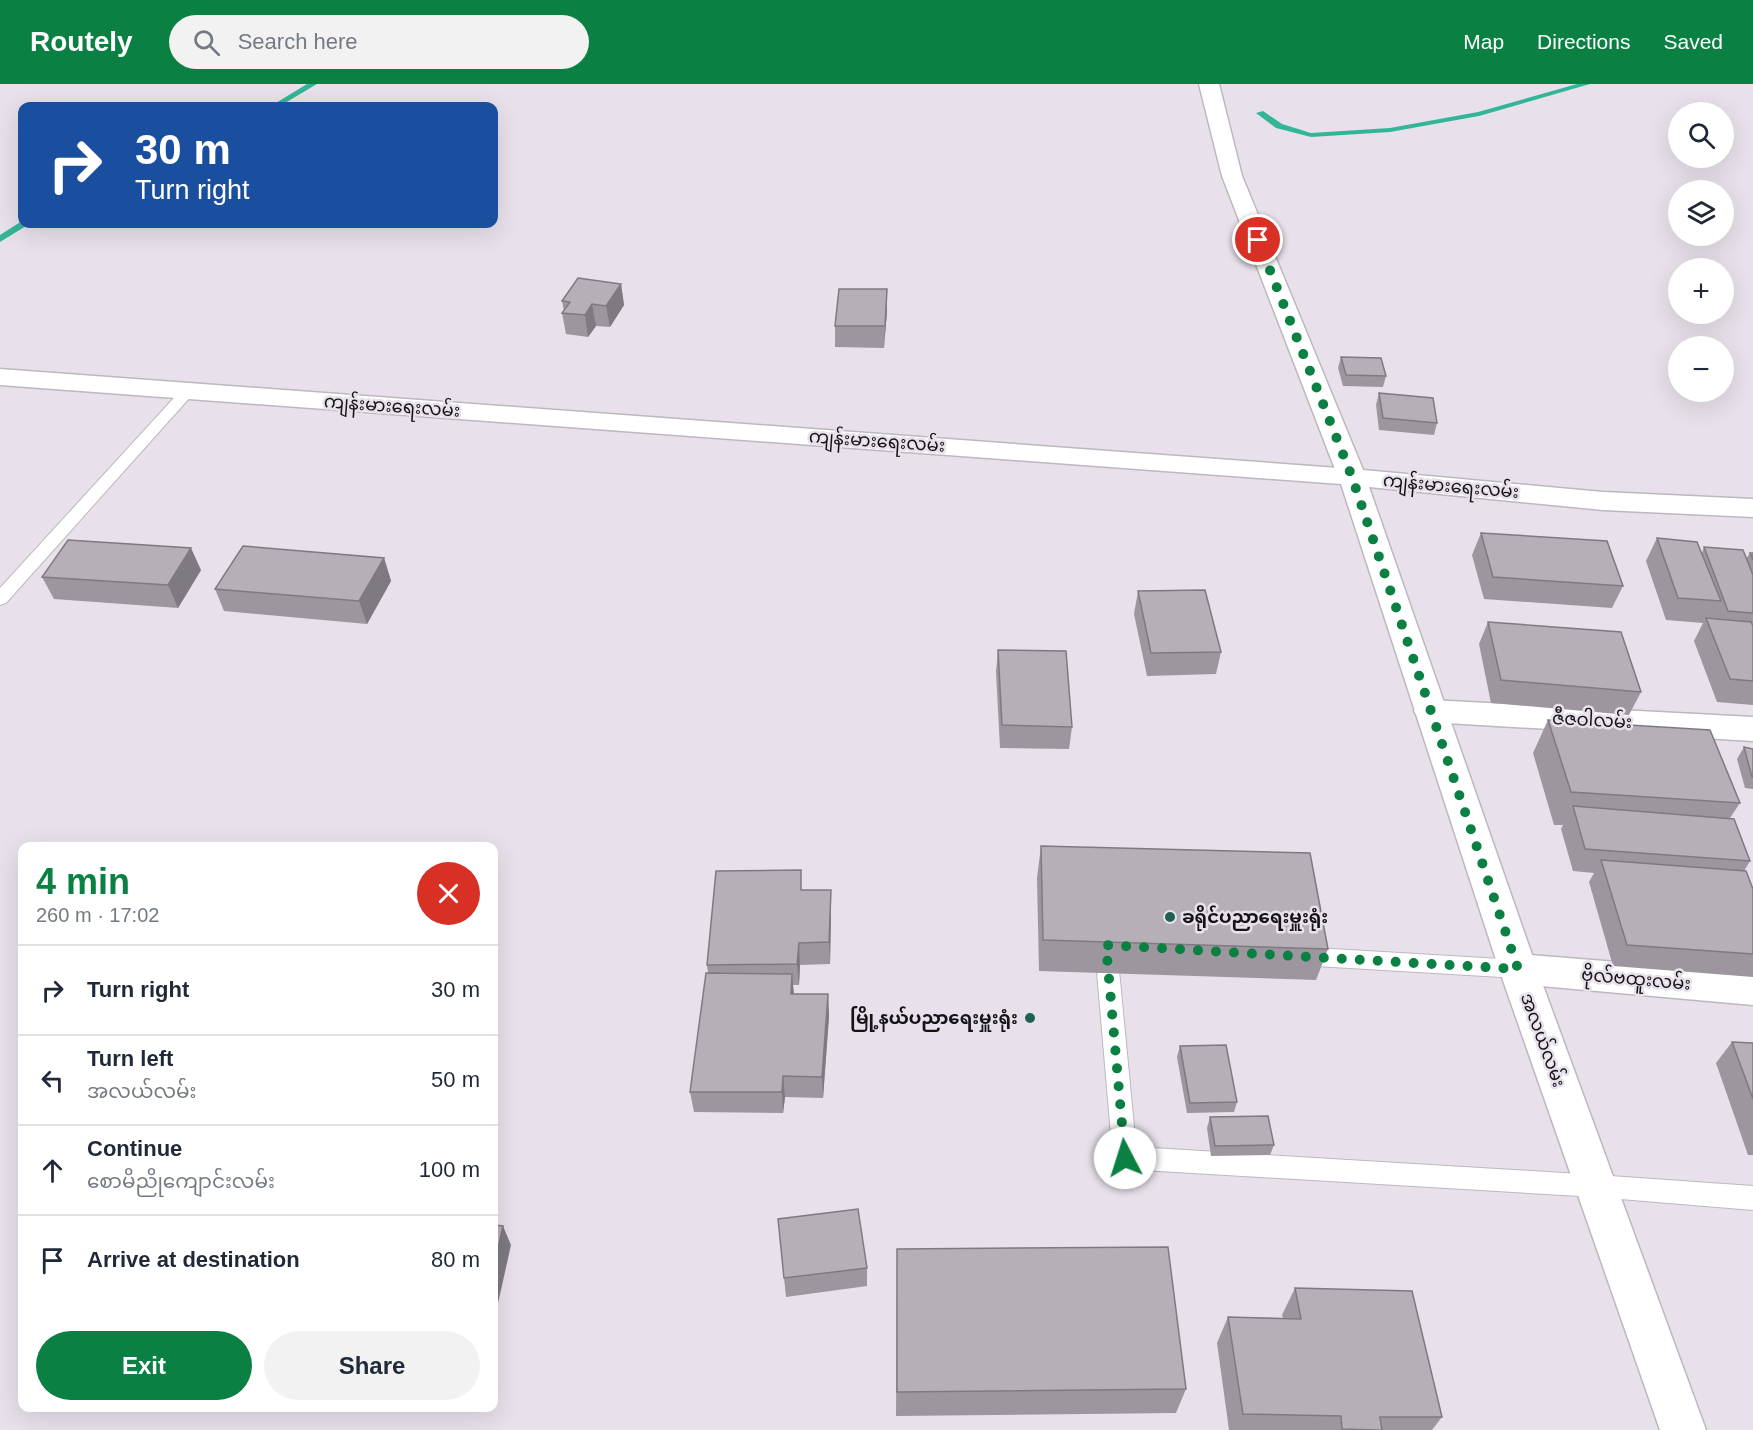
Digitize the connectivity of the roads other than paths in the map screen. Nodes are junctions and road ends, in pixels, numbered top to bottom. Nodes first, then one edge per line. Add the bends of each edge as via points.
1 (1209, 84) edge
2 (0, 377) edge
3 (188, 391) junction
4 (1352, 477) junction
5 (1753, 508) edge
6 (0, 599) edge
7 (1430, 711) junction
8 (1753, 729) edge
9 (1130, 946) edge
10 (1282, 955) edge
11 (1518, 969) junction
12 (1753, 989) edge
13 (1596, 1186) junction
14 (1753, 1198) edge
15 (1683, 1430) edge

1 - 4 street, အလယ်လမ်း via 1232,176
2 - 3 street, ကျန်းမားရေးလမ်း
3 - 4 street, ကျန်းမားရေးလမ်း
3 - 6 lane
4 - 5 street, ကျန်းမားရေးလမ်း via 1603,501
4 - 7 street, အလယ်လမ်း
7 - 8 street, ဇီဇဝါလမ်း
7 - 11 street, အလယ်လမ်း
9 - 13 lane via 1106,945 1125,1158
10 - 11 lane
11 - 12 street, ဗိုလ်ဗထူးလမ်း
11 - 13 street, အလယ်လမ်း
13 - 14 lane
13 - 15 street, အလယ်လမ်း

